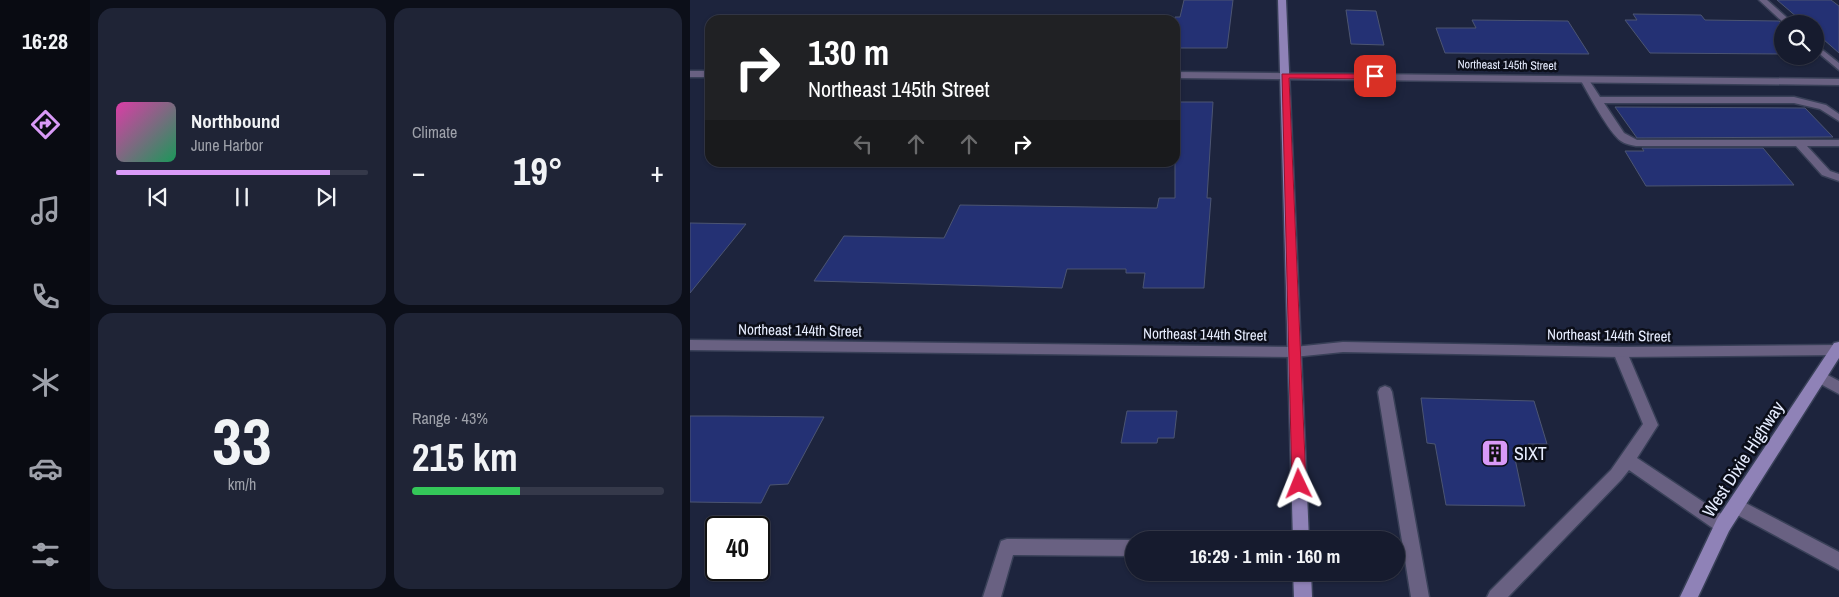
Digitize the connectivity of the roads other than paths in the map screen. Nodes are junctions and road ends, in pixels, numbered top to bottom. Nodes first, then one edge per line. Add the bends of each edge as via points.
1 (1282, 0) edge
2 (1763, 0) edge
3 (1780, 15) edge
4 (1824, 54) edge
5 (1839, 67) edge
6 (690, 74) edge
7 (705, 74) edge
8 (1180, 75) edge
9 (1284, 75) junction
10 (1584, 79) junction
11 (1839, 82) edge
12 (1597, 100) junction
13 (1839, 118) edge
14 (1839, 142) edge
15 (1799, 143) junction
16 (1839, 178) edge
17 (690, 345) edge
18 (1838, 349) edge
19 (1294, 352) junction
20 (1620, 352) junction
21 (1820, 377) junction
22 (1839, 388) edge
23 (1385, 392) dead end
24 (1626, 459) junction
25 (1736, 506) junction
26 (1723, 525) junction
27 (1301, 531) edge
28 (1125, 548) edge
29 (1839, 561) edge
30 (1302, 581) edge
31 (992, 597) edge
32 (1303, 597) edge
33 (1420, 597) edge
34 (1496, 597) edge
35 (1689, 597) edge

1 - 9 street
2 - 3 street
4 - 5 street
6 - 7 street
8 - 9 street, Northeast 145th Street
9 - 10 street, Northeast 145th Street
9 - 19 street
10 - 11 street, Northeast 145th Street
10 - 12 street
12 - 13 street via 1794,100 1823,107
12 - 15 street via 1620,135 1636,143
14 - 15 street
15 - 16 street via 1826,173
17 - 19 street, Northeast 144th Street
18 - 20 street, Northeast 144th Street
18 - 21 street, West Dixie Highway
19 - 20 street, Northeast 144th Street via 1343,347
19 - 27 street
20 - 24 street via 1651,425
21 - 22 street
21 - 25 street, West Dixie Highway
23 - 33 street
24 - 26 street
24 - 34 street via 1616,475
25 - 26 street, West Dixie Highway
25 - 29 street
26 - 35 street, West Dixie Highway
28 - 31 street via 1007,547
30 - 32 street

